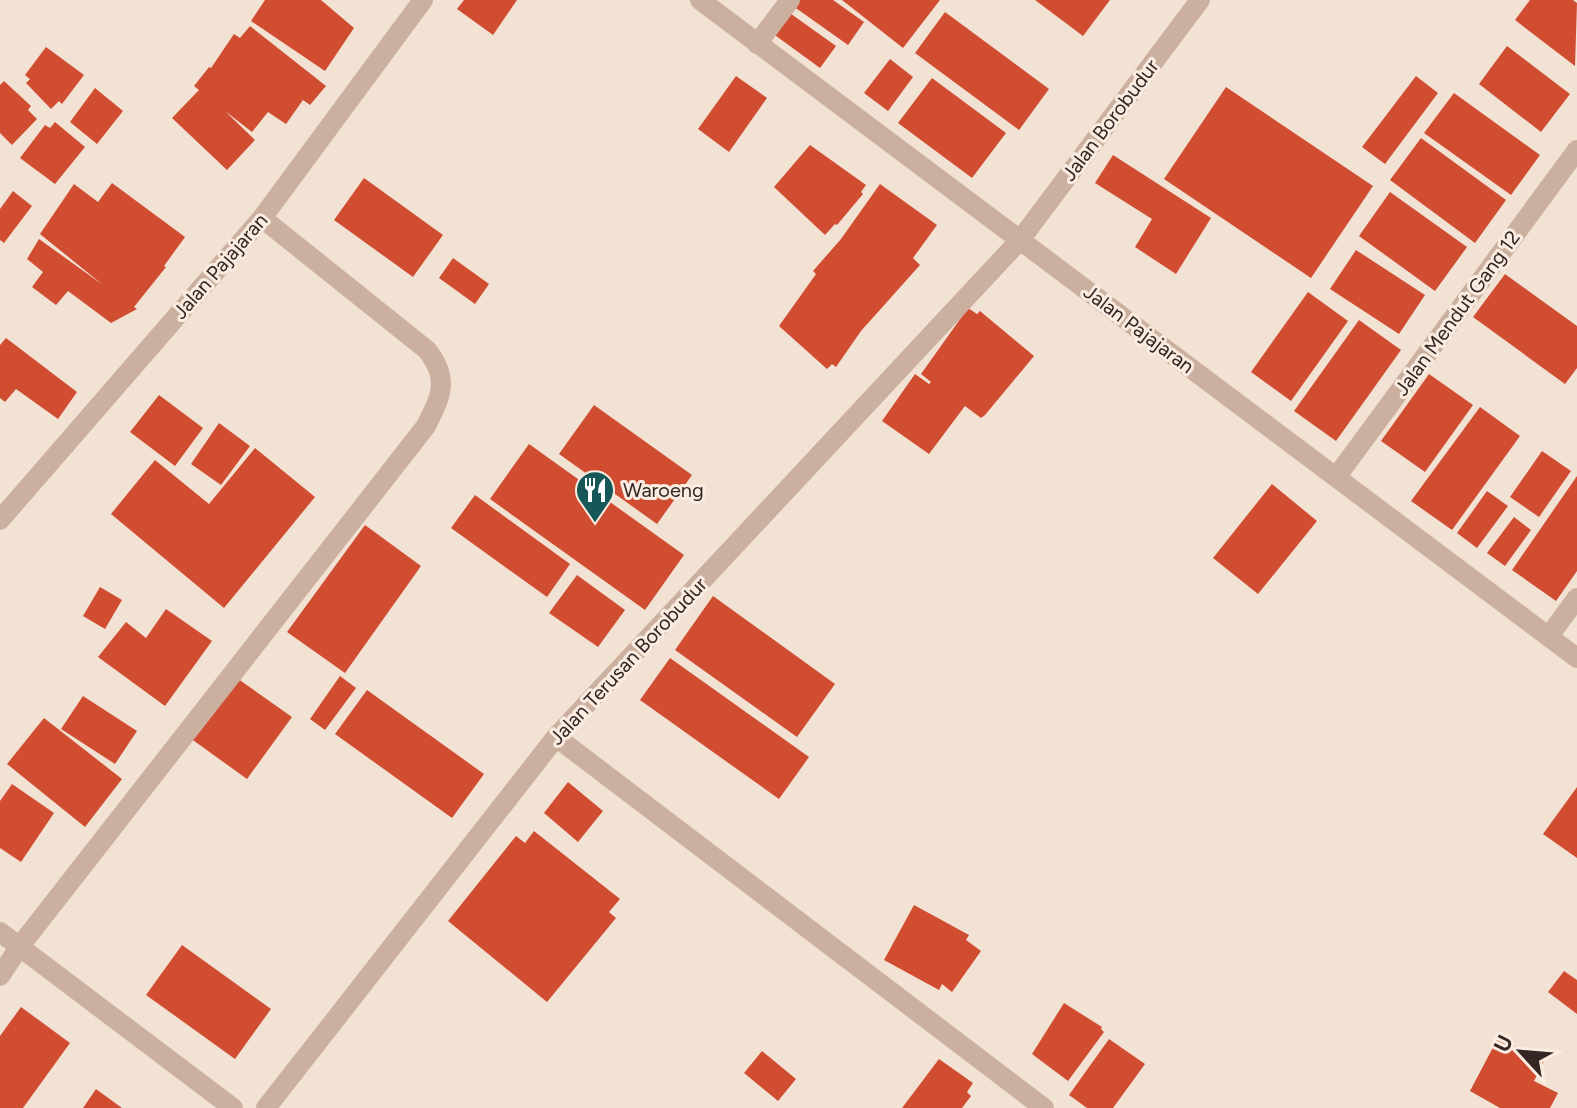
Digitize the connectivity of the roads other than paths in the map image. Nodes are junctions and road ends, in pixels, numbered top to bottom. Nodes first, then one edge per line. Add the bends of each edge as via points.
1 (423, 0) edge
2 (700, 0) edge
3 (790, 0) edge
4 (1200, 0) edge
5 (757, 44) junction
6 (1577, 150) edge
7 (262, 218) junction
8 (1020, 240) junction
9 (1337, 476) junction
10 (0, 520) edge
11 (1577, 598) edge
12 (1549, 636) junction
13 (1577, 658) edge
14 (556, 737) junction
15 (0, 932) edge
16 (20, 946) junction
17 (0, 976) edge
18 (233, 1108) edge
19 (266, 1108) edge
20 (1044, 1108) edge

1 - 7 street, Jalan Pajajaran
2 - 5 street, Jalan Pajajaran
3 - 5 street
4 - 8 street, Jalan Borobudur
5 - 8 street, Jalan Pajajaran
6 - 9 street, Jalan Mendut Gang 12
7 - 10 street, Jalan Pajajaran
7 - 16 street via 427,350 440,367 440,399 426,426
8 - 9 street, Jalan Pajajaran
8 - 14 street, Jalan Terusan Borobudur
9 - 12 street, Jalan Pajajaran
11 - 12 street
12 - 13 street, Jalan Pajajaran
14 - 19 street, Jalan Terusan Borobudur
14 - 20 street
15 - 16 street
16 - 17 street
16 - 18 street

